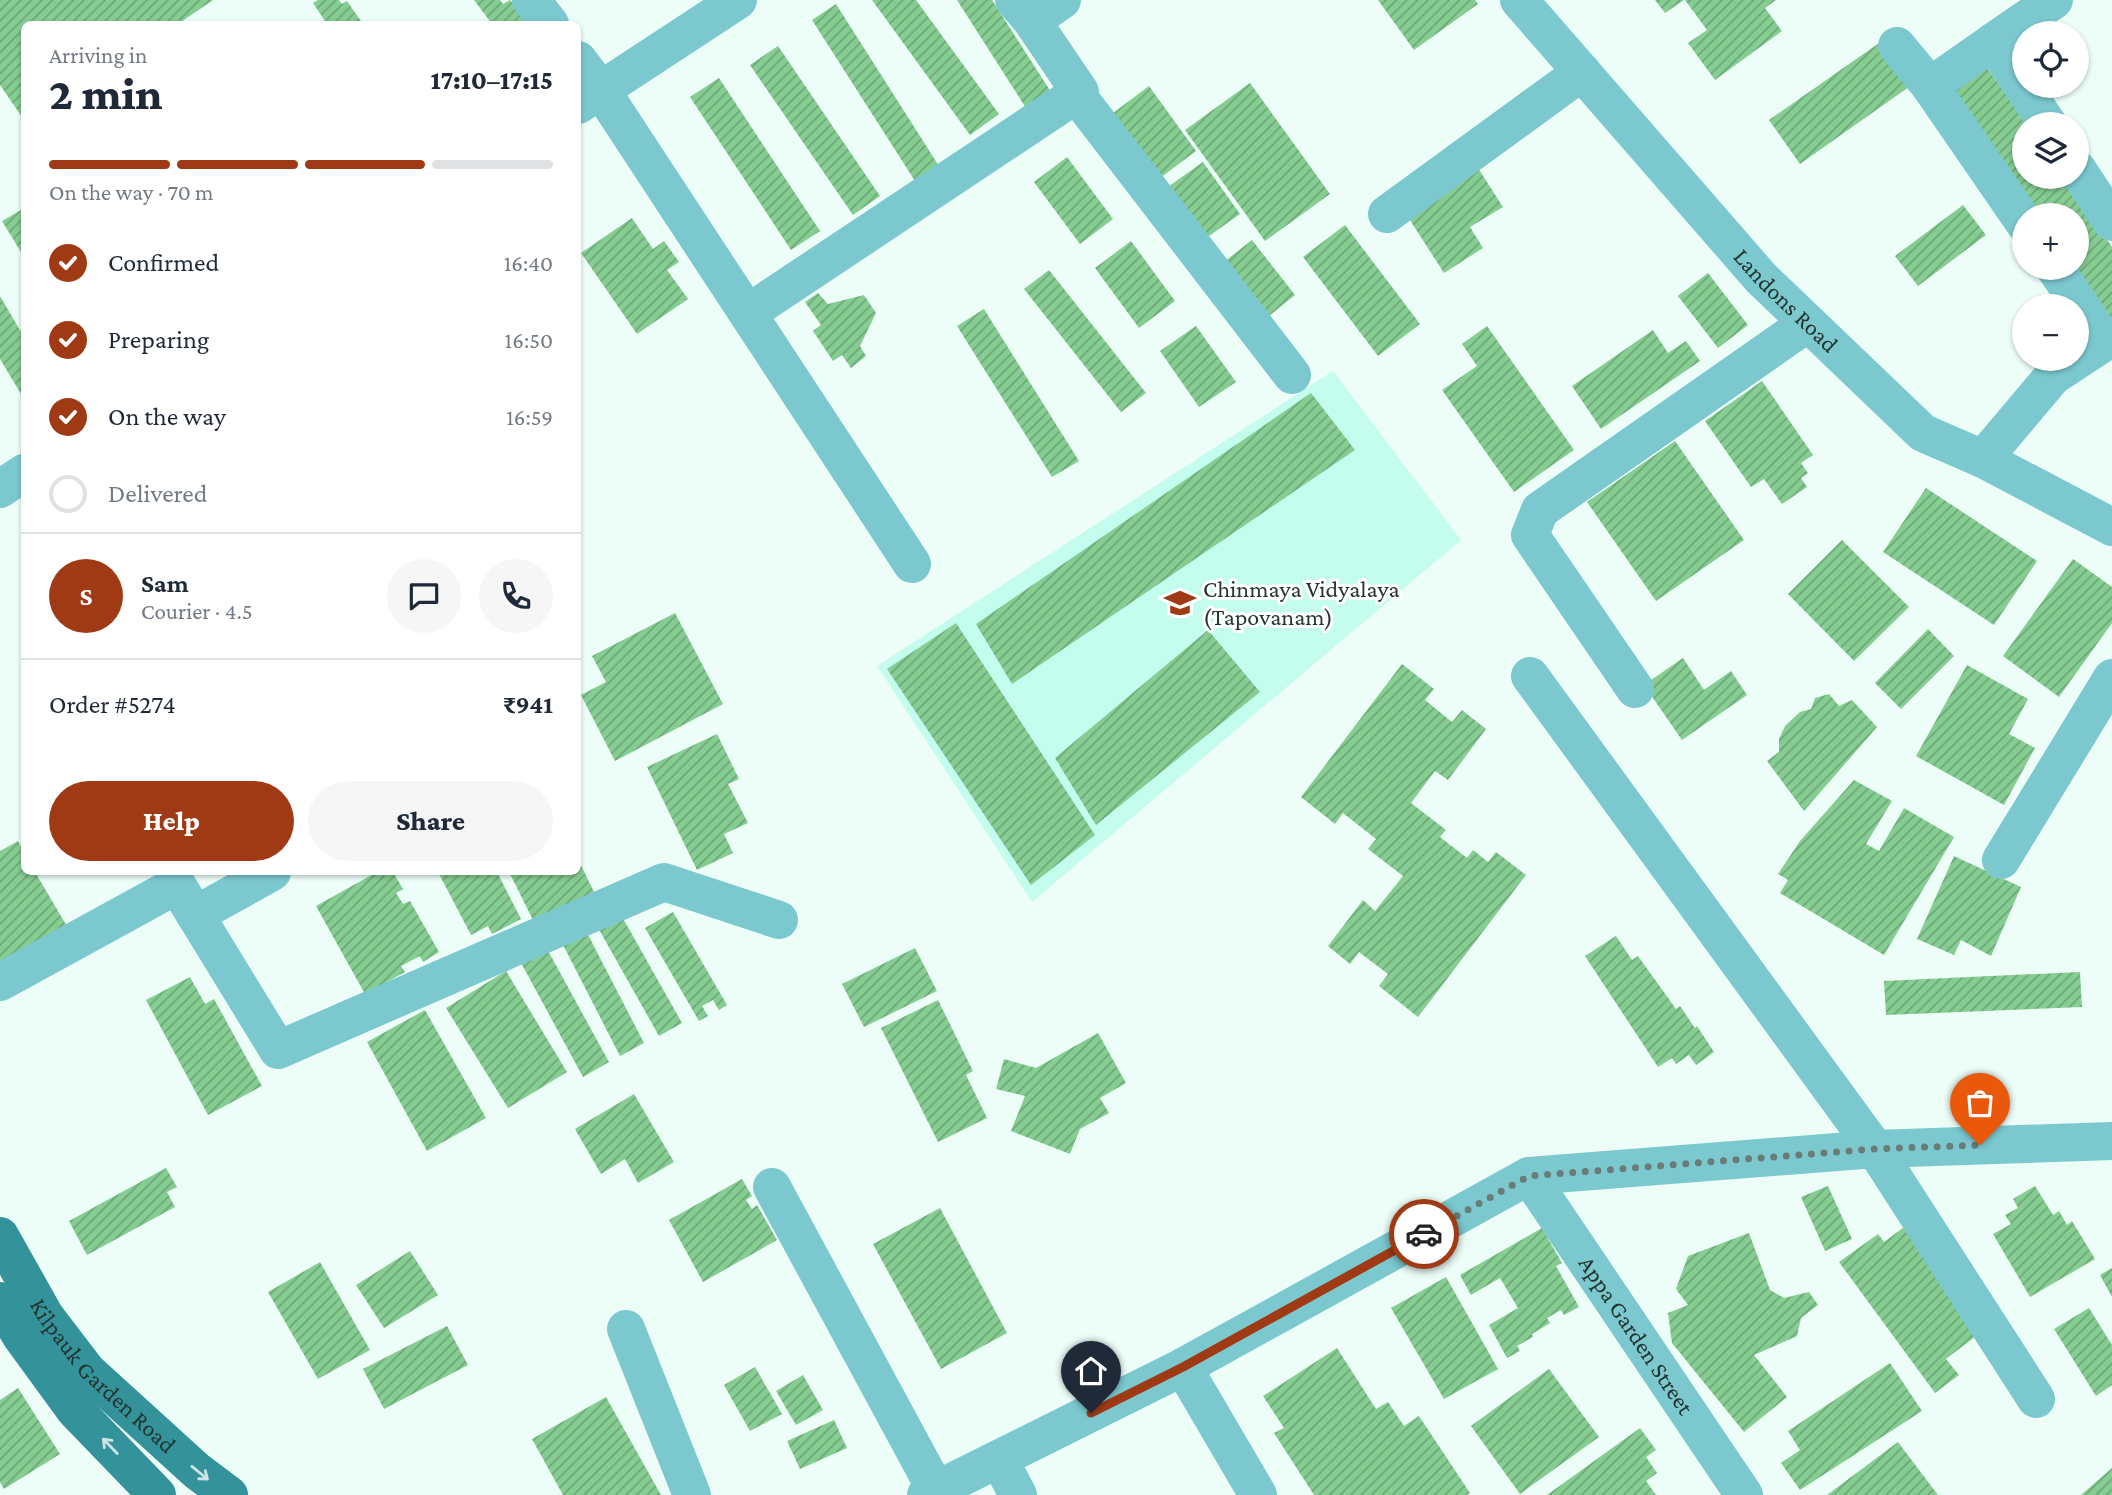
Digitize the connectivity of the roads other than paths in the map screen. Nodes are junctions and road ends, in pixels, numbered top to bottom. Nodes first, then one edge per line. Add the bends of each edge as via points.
1 (531, 0) edge
2 (738, 0) edge
3 (1519, 0) edge
4 (2054, 0) edge
5 (1036, 7) edge
6 (548, 21) edge
7 (1993, 42) junction
8 (1897, 46) dead end
9 (581, 70) edge
10 (1582, 72) junction
11 (1930, 86) junction
12 (1076, 94) junction
13 (589, 98) edge
14 (2040, 112) edge
15 (2089, 187) edge
16 (2012, 205) edge
17 (1387, 214) dead end
18 (2112, 222) edge
19 (2064, 280) edge
20 (748, 313) junction
21 (1808, 323) junction
22 (2109, 341) edge
23 (1292, 375) dead end
24 (1983, 459) junction
25 (21, 475) edge
26 (0, 489) edge
27 (2112, 527) edge
28 (912, 564) dead end
29 (1530, 676) dead end
30 (2112, 678) edge
31 (1635, 689) dead end
32 (2001, 860) dead end
33 (267, 875) edge
34 (195, 915) junction
35 (779, 920) dead end
36 (0, 982) edge
37 (2112, 1141) edge
38 (1875, 1149) junction
39 (1529, 1176) junction
40 (772, 1187) dead end
41 (0, 1236) edge
42 (0, 1301) edge
43 (626, 1329) dead end
44 (10, 1342) edge
45 (1183, 1367) junction
46 (2036, 1399) dead end
47 (999, 1458) junction
48 (931, 1493) edge
49 (157, 1495) edge
50 (229, 1495) edge
51 (692, 1495) edge
52 (1018, 1495) edge
53 (1258, 1495) edge
54 (1744, 1495) edge

1 - 6 street
2 - 13 street
3 - 10 street, Landons Road
4 - 7 street
5 - 12 street via 1080,92
7 - 11 street
7 - 14 street
8 - 11 street
9 - 13 street
10 - 17 street
10 - 21 street, Landons Road via 1761,278
11 - 16 street
12 - 20 street
12 - 23 street
13 - 20 street
15 - 18 street
19 - 22 street
20 - 28 street
21 - 24 street, Landons Road via 1923,433
21 - 31 street via 1540,510 1530,535
22 - 24 street via 2053,376
24 - 27 street, Landons Road
25 - 26 street
29 - 38 street
30 - 32 street
33 - 34 street
34 - 35 street via 278,1050 664,882
34 - 36 street via 177,885
37 - 38 street
38 - 39 street
38 - 46 street
39 - 45 street
39 - 54 street, Appa Garden Street
40 - 48 street
41 -> 50 main road, Kilpauk Garden Road via 46,1317 87,1371
42 - 44 main road
43 - 51 street
49 -> 44 main road
45 - 47 street
45 - 53 street
47 - 48 street
47 - 52 street

